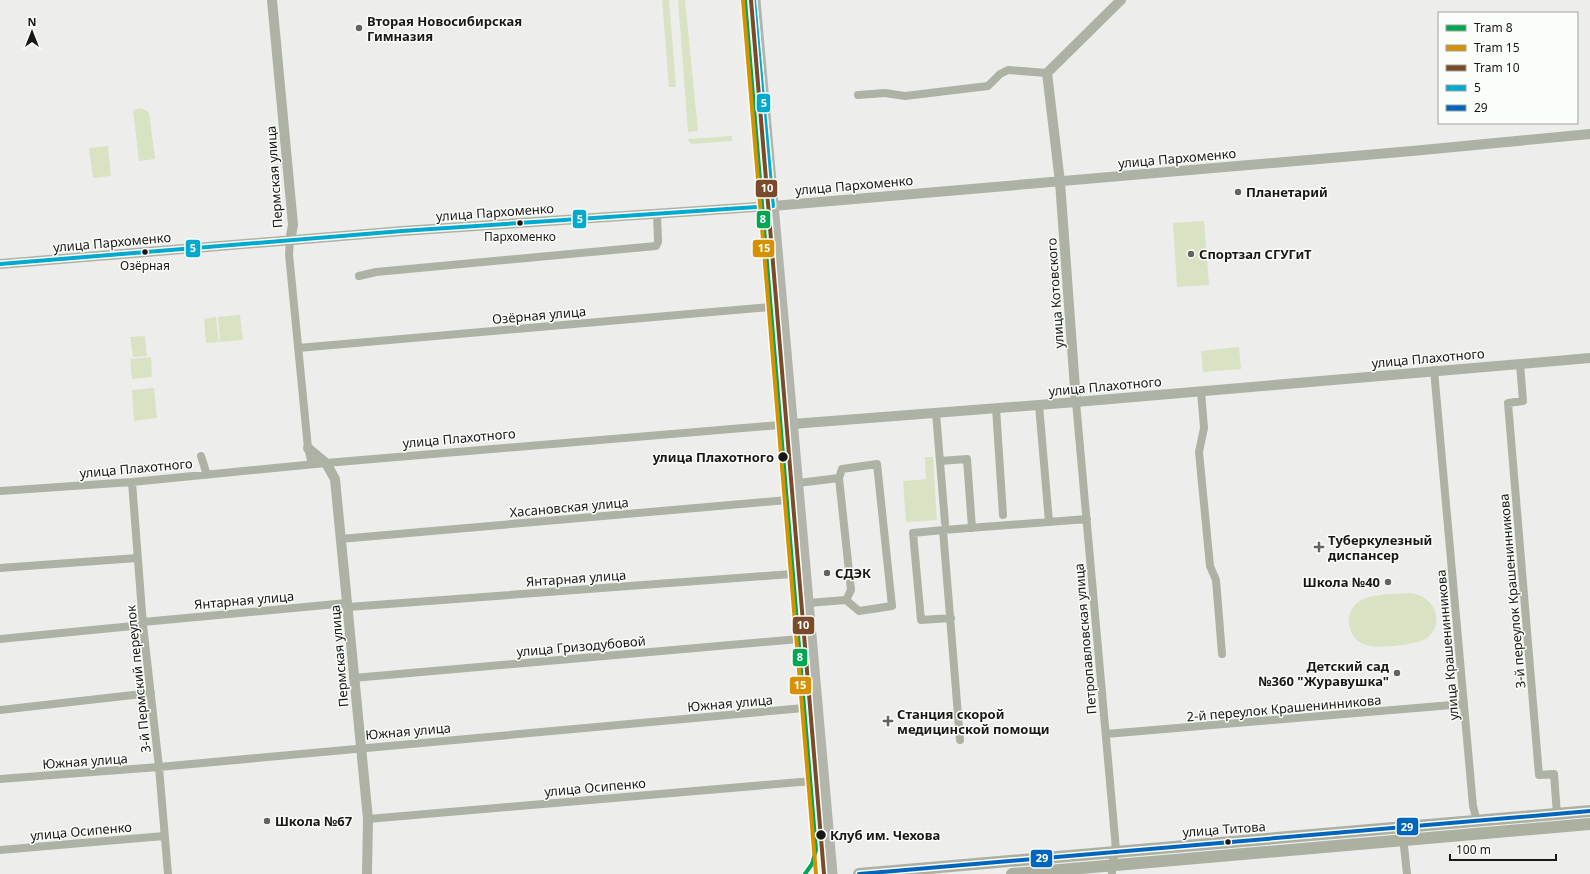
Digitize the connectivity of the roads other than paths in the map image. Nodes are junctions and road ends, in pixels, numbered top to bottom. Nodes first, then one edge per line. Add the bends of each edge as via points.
1 (272, 0) edge
2 (754, 0) edge
3 (1121, 0) edge
4 (1047, 73) junction
5 (858, 95) dead end
6 (1590, 134) edge
7 (1060, 182) junction
8 (773, 206) junction
9 (657, 214) junction
10 (290, 241) junction
11 (0, 264) edge
12 (359, 276) dead end
13 (782, 306) junction
14 (298, 348) junction
15 (1590, 358) edge
16 (1520, 364) junction
17 (1434, 370) junction
18 (1201, 391) junction
19 (1076, 402) junction
20 (1039, 405) junction
21 (996, 408) junction
22 (936, 413) junction
23 (792, 424) junction
24 (308, 448) junction
25 (201, 456) dead end
26 (940, 461) junction
27 (326, 462) junction
28 (312, 464) junction
29 (207, 474) junction
30 (839, 478) junction
31 (132, 482) junction
32 (798, 483) junction
33 (0, 491) edge
34 (799, 500) junction
35 (1002, 515) dead end
36 (1087, 519) junction
37 (1049, 522) junction
38 (944, 526) junction
39 (972, 528) junction
40 (340, 539) junction
41 (137, 558) junction
42 (0, 568) edge
43 (806, 573) junction
44 (846, 600) junction
45 (808, 603) junction
46 (348, 605) junction
47 (951, 618) junction
48 (143, 624) junction
49 (811, 638) junction
50 (0, 639) edge
51 (1222, 654) dead end
52 (353, 678) junction
53 (151, 693) junction
54 (1464, 704) junction
55 (817, 709) junction
56 (0, 710) edge
57 (1106, 734) junction
58 (960, 740) dead end
59 (360, 748) junction
60 (159, 767) junction
61 (0, 780) edge
62 (824, 780) junction
63 (1590, 812) edge
64 (1557, 814) junction
65 (368, 819) junction
66 (1477, 821) junction
67 (1590, 824) edge
68 (1402, 828) junction
69 (164, 836) junction
70 (1403, 840) junction
71 (0, 850) edge
72 (1116, 851) junction
73 (1112, 870) edge
74 (168, 874) edge
75 (367, 874) edge
76 (831, 874) edge
77 (859, 874) edge
78 (1012, 874) edge
79 (1407, 874) edge

1 - 10 street, Пермская улица via 293,225
2 - 8 main road
3 - 4 street
4 - 5 street via 1008,70 988,86 905,96 885,93
4 - 7 street, улица Котовского
6 - 7 street, улица Пархоменко
7 - 8 street, улица Пархоменко
7 - 19 street, улица Котовского
8 - 9 street, улица Пархоменко
8 - 13 main road
9 - 10 street, улица Пархоменко
9 - 12 street via 656,246 376,272
10 - 11 street, улица Пархоменко
10 - 14 street, Пермская улица
13 - 14 street, Озёрная улица
13 - 23 main road
14 - 24 street, Пермская улица
15 - 16 street, улица Плахотного
16 - 17 street, улица Плахотного
16 - 64 street, 3-й переулок Крашенинникова via 1523,401 1508,402 1539,775 1554,774
17 - 18 street, улица Плахотного
17 - 54 street, улица Крашенинникова
18 - 19 street, улица Плахотного
18 - 51 street via 1204,428 1199,452 1210,566 1216,580
19 - 20 street, улица Плахотного
19 - 36 street, Петропавловская улица
20 - 21 street, улица Плахотного
20 - 37 street
21 - 22 street, улица Плахотного
21 - 35 street
22 - 23 street, улица Плахотного
22 - 26 street
23 - 27 street, улица Плахотного
23 - 32 main road
24 - 27 street, Пермская улица
24 - 28 street, Пермская улица
25 - 29 street
26 - 38 street
26 - 39 street via 967,459
27 - 28 street, улица Плахотного
27 - 40 street, Пермская улица via 335,479
28 - 29 street, улица Плахотного
29 - 31 street, улица Плахотного
30 - 32 street
30 - 44 street via 851,590
30 - 44 street via 842,469 878,464 892,606 859,611
31 - 33 street, улица Плахотного
31 - 41 street, 3-й Пермский переулок
32 - 34 main road
34 - 40 street, Хасановская улица
34 - 43 main road
36 - 37 street
36 - 57 street, Петропавловская улица
37 - 39 street
38 - 39 street
38 - 47 street
38 - 47 street via 913,533 921,620
40 - 46 street, Пермская улица
41 - 42 street
41 - 48 street, 3-й Пермский переулок
43 - 45 main road
43 - 46 street, Янтарная улица
44 - 45 street
45 - 49 main road
46 - 48 street, Янтарная улица
46 - 52 street, Пермская улица
47 - 58 street
48 - 50 street, Янтарная улица
48 - 53 street, 3-й Пермский переулок
49 - 52 street, улица Гризодубовой
49 - 55 main road
52 - 59 street, Пермская улица
53 - 56 street
53 - 60 street, 3-й Пермский переулок
54 - 57 street, 2-й переулок Крашенинникова
54 - 66 street, улица Крашенинникова via 1473,806
55 - 59 street, Южная улица via 804,708
55 - 62 main road
57 - 72 street, Петропавловская улица
59 - 60 street, Южная улица
59 - 65 street, Пермская улица
60 - 61 street, Южная улица
60 - 69 street, 3-й Пермский переулок
62 - 65 street, улица Осипенко
62 - 76 main road
63 - 64 main road, улица Титова
64 - 66 main road, улица Титова
65 - 75 street, Пермская улица
66 - 68 main road, улица Титова
67 - 70 main road, улица Титова
68 - 70 street
68 - 72 main road, улица Титова
69 - 71 street, улица Осипенко
69 - 74 street, 3-й Пермский переулок
70 - 73 main road, улица Титова
70 - 79 street
72 - 73 street, Петропавловская улица
72 - 77 main road, улица Титова
73 - 78 main road, улица Титова

